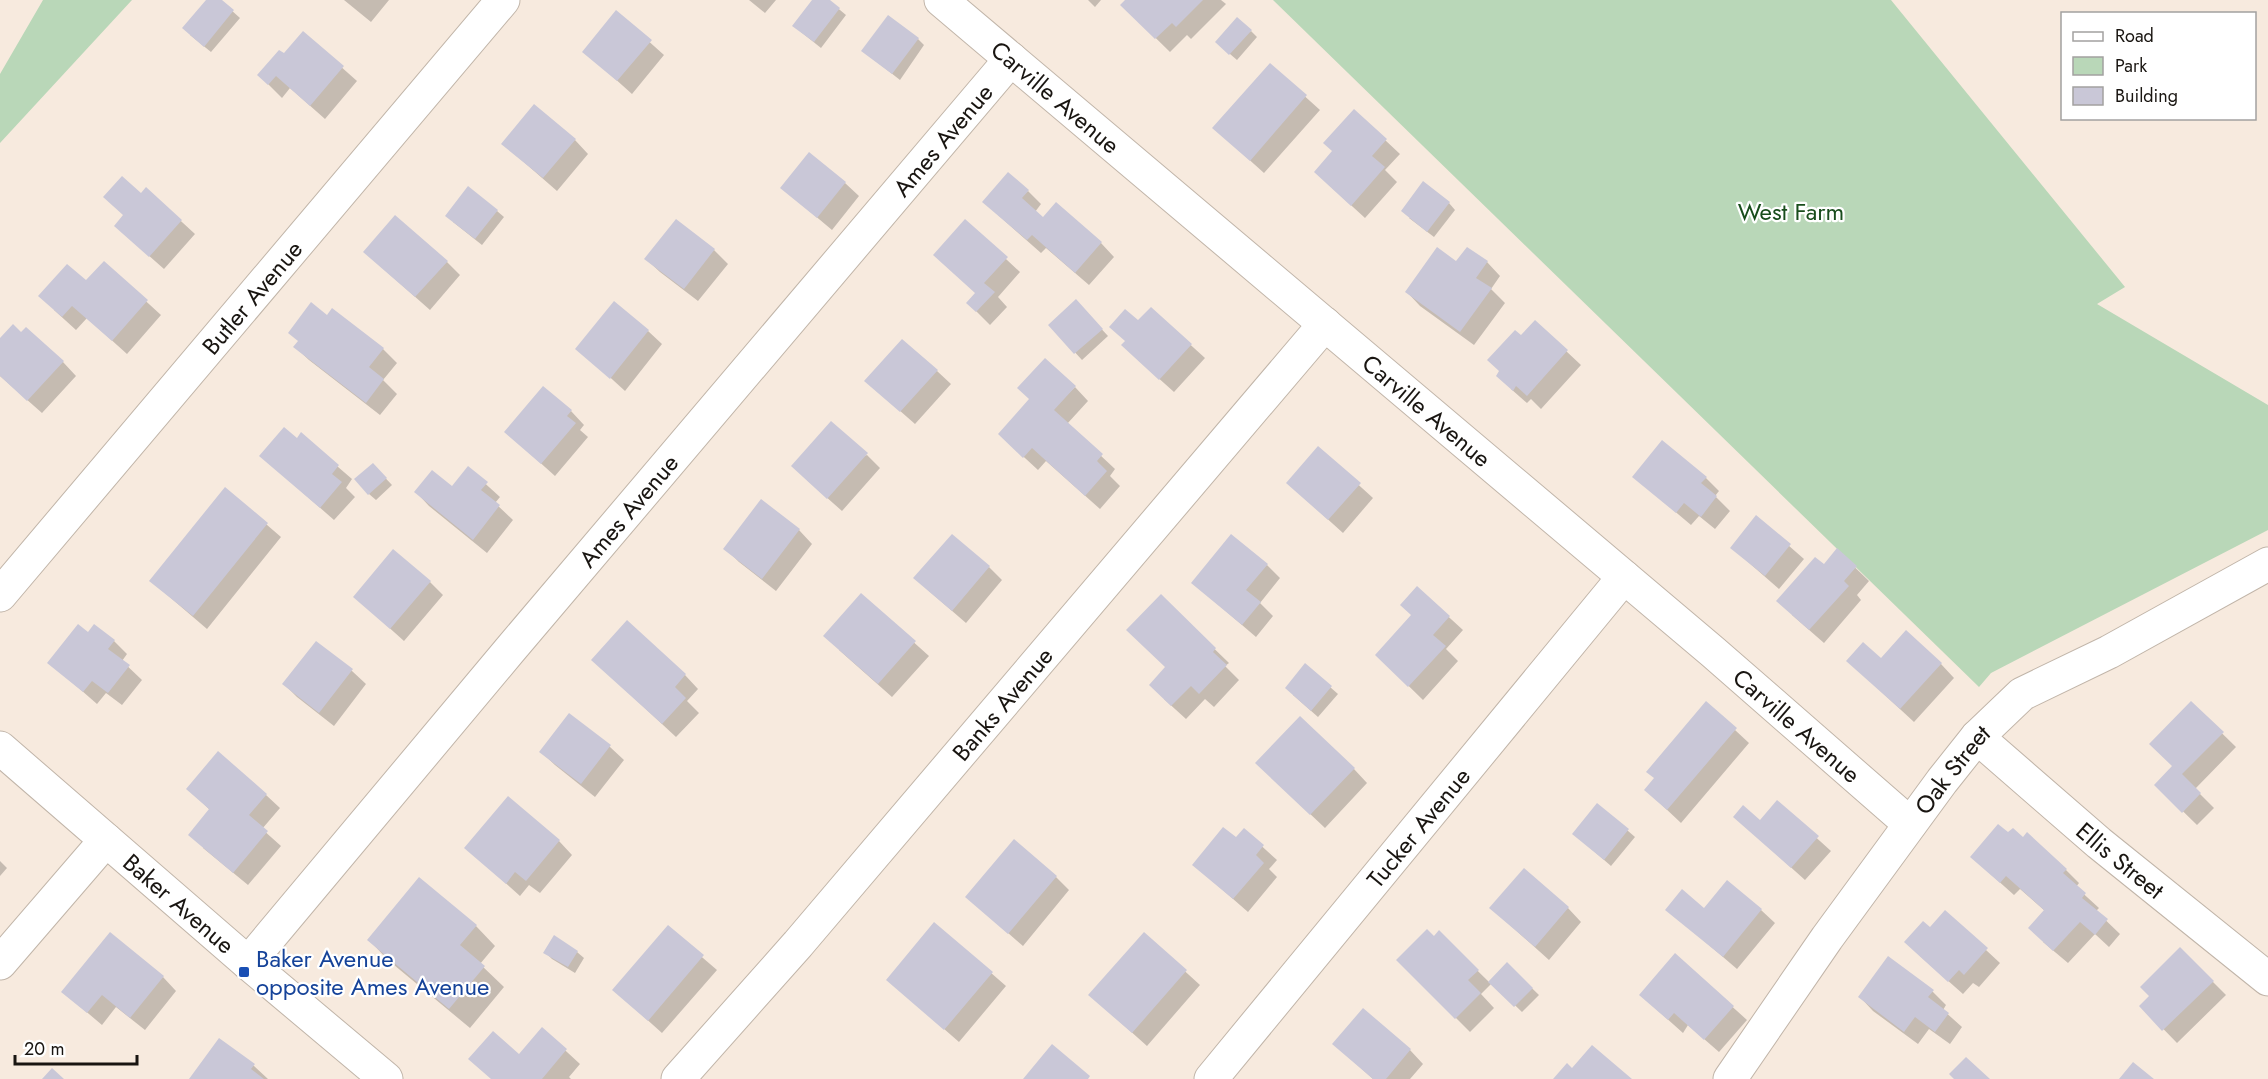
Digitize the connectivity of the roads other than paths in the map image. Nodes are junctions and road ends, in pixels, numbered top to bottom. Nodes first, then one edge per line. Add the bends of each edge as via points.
1 (503, 0) edge
2 (941, 0) edge
3 (1011, 59) junction
4 (1325, 324) junction
5 (2268, 564) edge
6 (1624, 577) junction
7 (0, 596) edge
8 (1977, 737) junction
9 (0, 748) edge
10 (1910, 824) junction
11 (106, 840) junction
12 (0, 963) edge
13 (248, 963) junction
14 (2268, 979) edge
15 (386, 1079) edge
16 (678, 1079) edge
17 (1211, 1079) edge
18 (1730, 1079) edge

1 - 7 street, Butler Avenue
2 - 3 street, Carville Avenue
3 - 4 street, Carville Avenue
3 - 13 street, Ames Avenue
4 - 6 street, Carville Avenue
4 - 16 street, Banks Avenue via 798,944
5 - 8 street, Oak Street via 2109,652 2022,694
6 - 10 street, Carville Avenue
6 - 17 street, Tucker Avenue
8 - 10 street, Oak Street
8 - 14 street, Ellis Street via 2099,843
9 - 11 street, Baker Avenue
10 - 18 street, Oak Street
11 - 12 street
11 - 13 street, Baker Avenue
13 - 15 street, Baker Avenue

